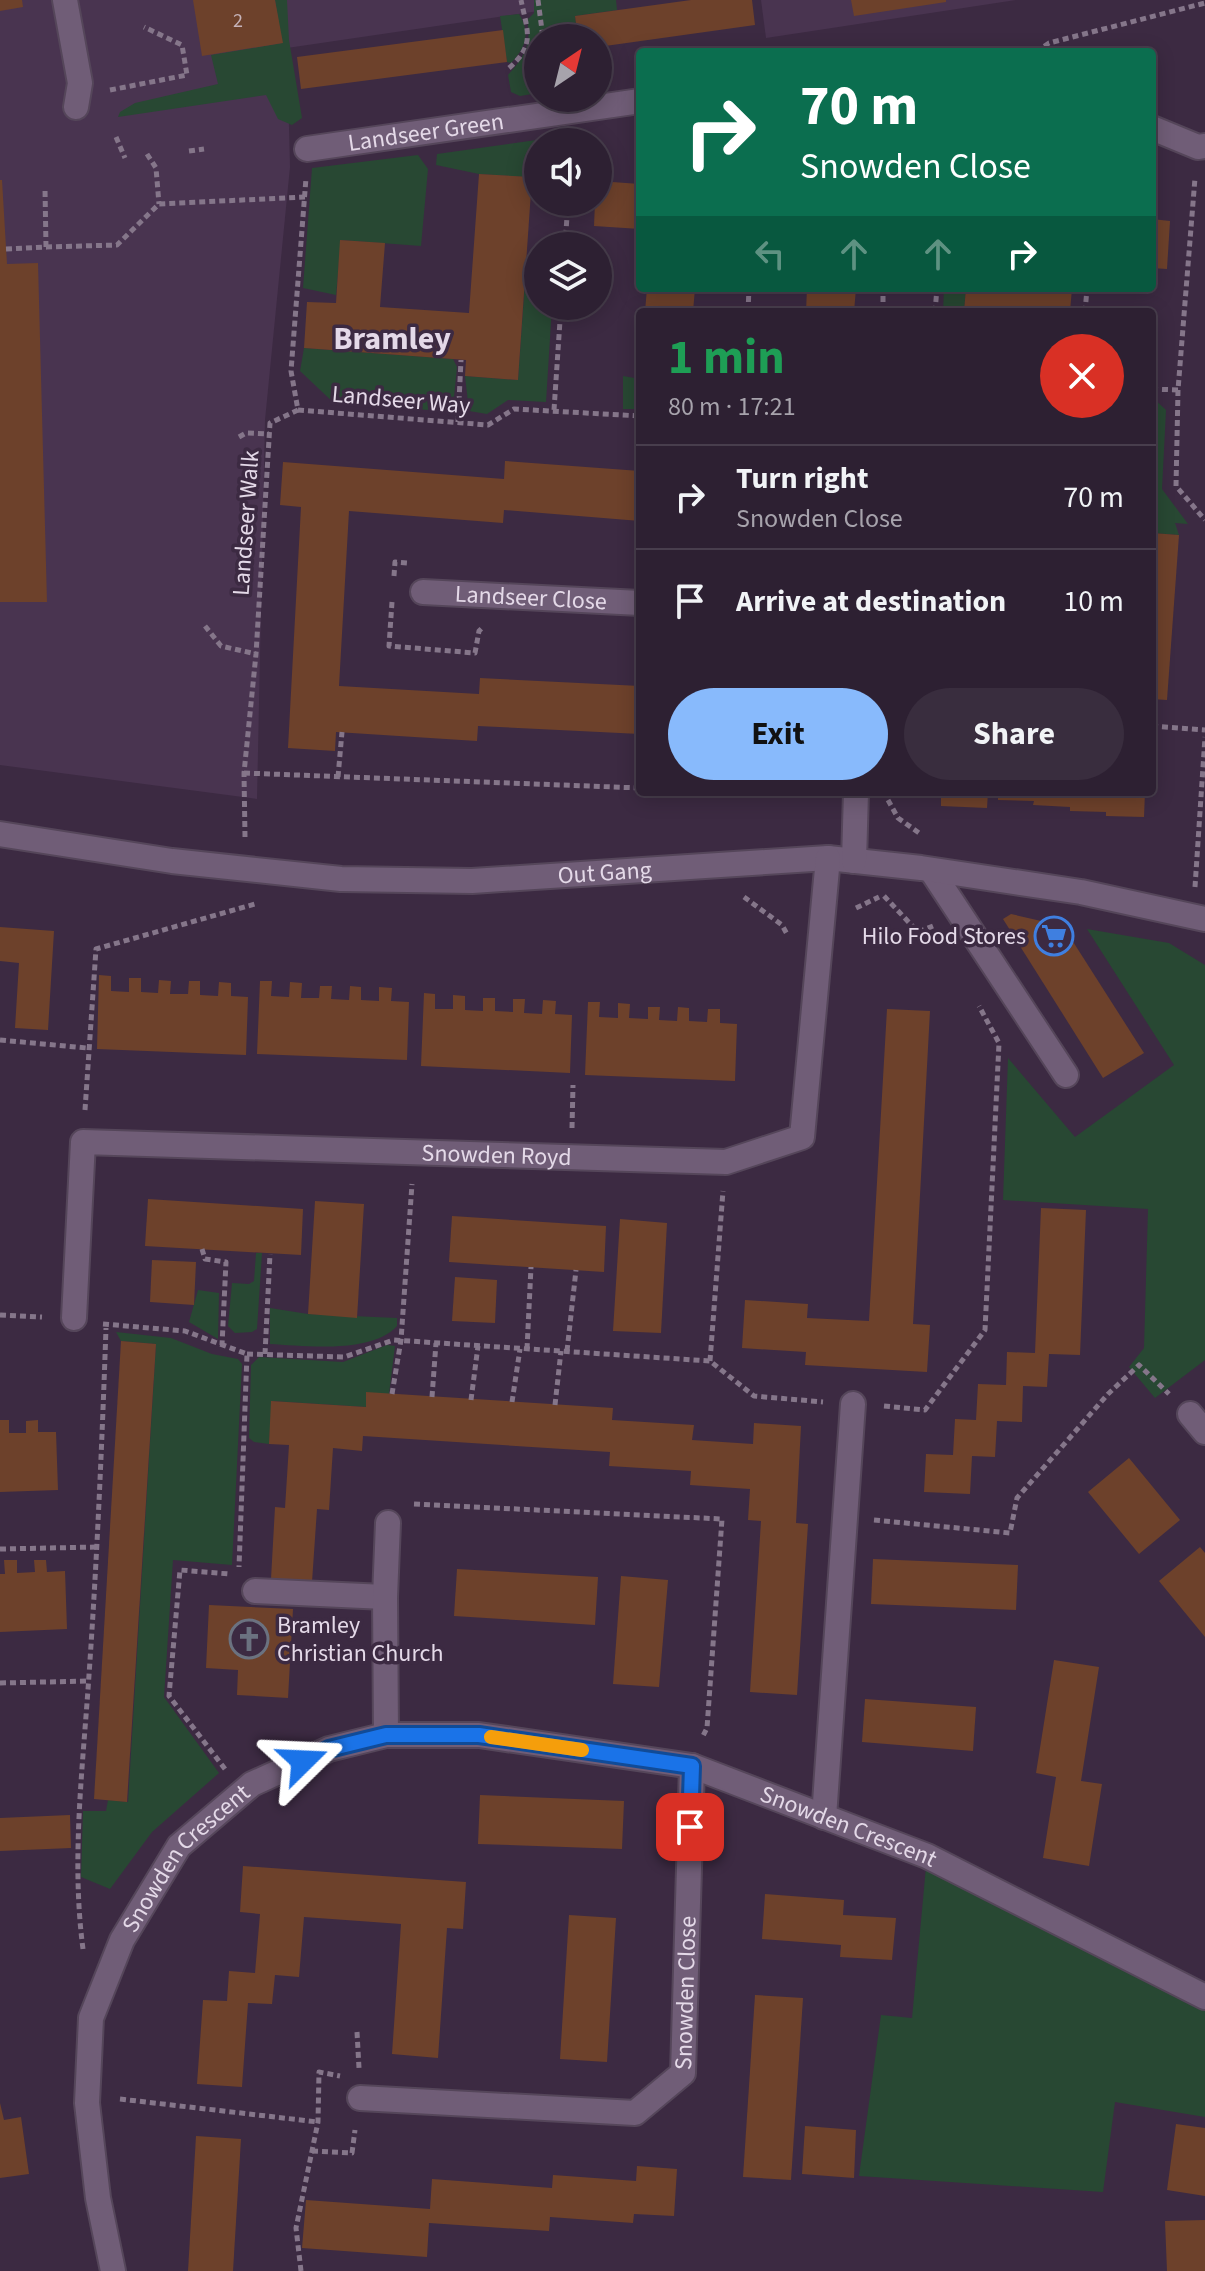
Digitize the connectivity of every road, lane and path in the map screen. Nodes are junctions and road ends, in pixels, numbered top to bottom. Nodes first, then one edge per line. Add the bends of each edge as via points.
1 (65, 0) edge
2 (521, 0) edge
3 (538, 0) edge
4 (1205, 3) edge
5 (541, 24) edge
6 (144, 27) dead end
7 (1042, 48) edge
8 (509, 68) dead end
9 (77, 102) joint
10 (636, 102) edge
11 (1156, 129) edge
12 (116, 137) dead end
13 (1201, 146) edge
14 (204, 149) dead end
15 (307, 149) joint
16 (189, 151) dead end
17 (147, 154) dead end
18 (125, 158) dead end
19 (45, 189) dead end
20 (305, 197) junction
21 (159, 204) junction
22 (46, 247) junction
23 (6, 249) dead end
24 (560, 320) edge
25 (461, 360) dead end
26 (1156, 389) edge
27 (1178, 390) junction
28 (298, 410) junction
29 (554, 410) junction
30 (636, 416) edge
31 (458, 423) junction
32 (269, 434) junction
33 (239, 437) dead end
34 (1205, 520) edge
35 (423, 592) dead end
36 (636, 603) edge
37 (205, 626) dead end
38 (256, 654) junction
39 (1156, 726) edge
40 (1205, 730) edge
41 (342, 732) dead end
42 (1205, 737) edge
43 (244, 773) junction
44 (338, 777) junction
45 (636, 788) edge
46 (856, 796) edge
47 (0, 834) edge
48 (828, 858) junction
49 (854, 861) junction
50 (245, 870) junction
51 (931, 870) junction
52 (883, 895) dead end
53 (265, 901) dead end
54 (928, 914) dead end
55 (1199, 917) edge
56 (934, 926) junction
57 (942, 939) dead end
58 (977, 1004) dead end
59 (0, 1040) edge
60 (87, 1048) junction
61 (1066, 1075) dead end
62 (573, 1085) dead end
63 (573, 1116) dead end
64 (83, 1142) junction
65 (726, 1162) junction
66 (412, 1183) dead end
67 (202, 1249) dead end
68 (270, 1254) dead end
69 (531, 1267) dead end
70 (576, 1270) dead end
71 (0, 1315) edge
72 (74, 1318) junction
73 (106, 1325) junction
74 (401, 1340) junction
75 (436, 1343) junction
76 (222, 1345) junction
77 (478, 1346) junction
78 (524, 1349) junction
79 (564, 1351) junction
80 (247, 1354) junction
81 (265, 1354) junction
82 (710, 1361) junction
83 (392, 1394) dead end
84 (432, 1397) dead end
85 (471, 1400) dead end
86 (512, 1402) dead end
87 (853, 1404) junction
88 (555, 1405) dead end
89 (1198, 1423) edge
90 (846, 1517) junction
91 (388, 1523) joint
92 (98, 1547) junction
93 (0, 1549) edge
94 (255, 1591) dead end
95 (385, 1597) junction
96 (89, 1681) junction
97 (0, 1683) edge
98 (386, 1735) junction
99 (692, 1766) junction
100 (242, 1792) junction
101 (824, 1817) junction
102 (84, 1962) dead end
103 (1205, 1997) edge
104 (319, 2072) dead end
105 (87, 2095) junction
106 (360, 2098) dead end
107 (318, 2122) junction
108 (312, 2151) junction
109 (352, 2153) dead end
110 (113, 2271) edge
111 (301, 2271) edge

1 - 9 street via 80,83
2 - 8 path via 529,37 523,54
3 - 5 path
4 - 7 path
6 - 9 path via 182,45 187,75
10 - 15 street, Landseer Green
11 - 13 street
12 - 18 path
13 - 27 path
14 - 16 path
15 - 20 path
17 - 21 path via 156,168
19 - 22 path
20 - 21 path
20 - 28 path via 291,371
21 - 22 path via 117,245
22 - 23 path
24 - 29 path
25 - 31 path
26 - 27 path
27 - 34 path via 1176,486
28 - 31 path, Landseer Way
28 - 32 path, Landseer Walk via 270,423
29 - 30 path, Landseer Way
29 - 31 path, Landseer Way via 514,409 488,425
32 - 33 path
32 - 38 path, Landseer Walk
35 - 36 street, Landseer Close
37 - 38 path via 221,646
38 - 43 path, Landseer Walk
39 - 40 path
41 - 44 path
42 - 55 path
43 - 44 path
43 - 50 path, Landseer Walk
44 - 45 path
46 - 49 street
47 - 50 street, Out Gang
48 - 49 street, Out Gang
48 - 50 street, Out Gang via 472,881 341,879
48 - 65 street, Snowden Royd via 802,1137
49 - 51 street, Out Gang
51 - 55 street, Out Gang via 1081,892
51 - 61 street
52 - 56 path via 918,932
53 - 60 path via 96,949
54 - 56 path
56 - 57 path
58 - 87 path via 999,1043 985,1330 925,1410
59 - 60 path
60 - 64 path
62 - 63 path
64 - 65 street, Snowden Royd
64 - 72 street
65 - 82 path
66 - 74 path
67 - 76 path via 205,1259 226,1262
68 - 81 path
69 - 78 path
70 - 79 path
71 - 72 path
72 - 73 path
73 - 76 path via 185,1331
73 - 92 path
74 - 75 path
74 - 81 path via 344,1357
74 - 83 path
75 - 77 path
75 - 84 path
76 - 80 path
77 - 78 path
77 - 85 path
78 - 79 path
78 - 86 path
79 - 82 path
79 - 88 path
80 - 81 path
80 - 100 path via 239,1575 180,1570 169,1696
82 - 87 path via 754,1396
87 - 90 street
89 - 90 path via 1139,1365 1017,1498 1010,1533
90 - 101 street
91 - 95 street
91 - 99 path via 390,1503 722,1519 707,1728
92 - 93 path
92 - 96 path
94 - 95 street
95 - 98 street
96 - 97 path
96 - 102 path via 77,1906
98 - 99 street, Snowden Crescent via 479,1735
98 - 100 street, Snowden Crescent via 329,1749
99 - 101 street, Snowden Crescent
99 - 106 street, Snowden Close via 683,2073 635,2113
100 - 105 street, Snowden Crescent via 179,1846 122,1940 91,2018
101 - 103 street, Snowden Crescent via 927,1856
104 - 107 path
105 - 107 path
105 - 110 street, Snowden Crescent via 98,2198
107 - 108 path
108 - 109 path
108 - 111 path via 296,2228

